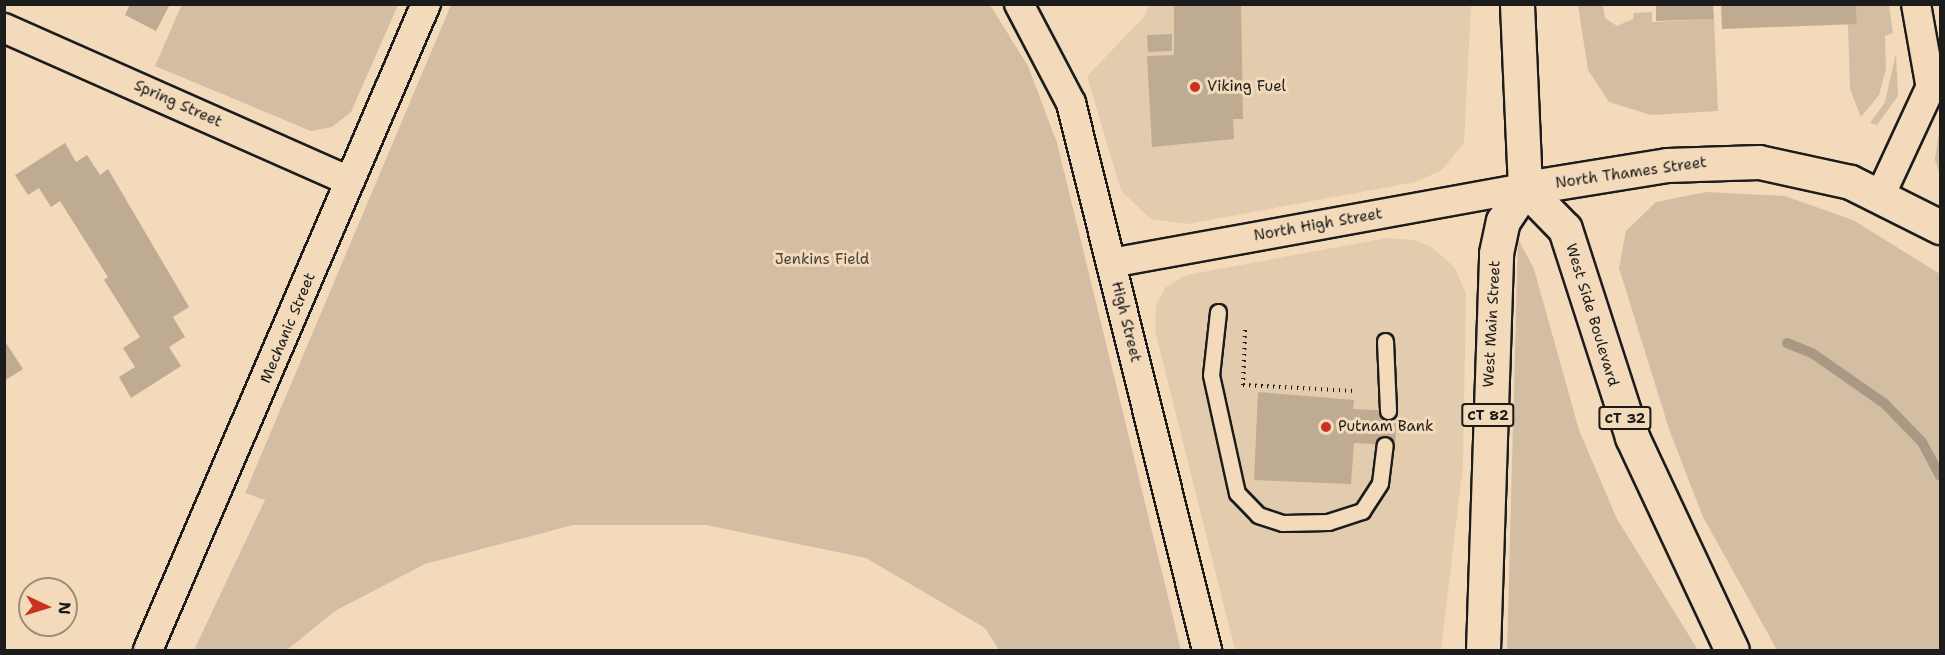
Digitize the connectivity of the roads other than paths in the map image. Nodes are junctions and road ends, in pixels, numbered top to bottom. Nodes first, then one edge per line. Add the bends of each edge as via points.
1 (426, 4) edge
2 (1019, 4) edge
3 (1517, 4) edge
4 (1916, 4) edge
5 (4, 28) edge
6 (1935, 75) edge
7 (351, 181) junction
8 (1525, 188) junction
9 (1881, 194) junction
10 (1941, 227) edge
11 (1112, 263) junction
12 (1218, 312) dead end
13 (1385, 341) dead end
14 (1388, 411) dead end
15 (1385, 445) dead end
16 (147, 651) edge
17 (1207, 651) edge
18 (1483, 651) edge
19 (1732, 651) edge

1 - 7 street, Mechanic Street
2 - 11 street, High Street via 1071,103
3 - 8 main road
4 - 6 street
5 - 7 street, Spring Street
6 - 9 street
7 - 16 street, Mechanic Street
8 - 9 main road, North Thames Street via 1649,168 1739,161 1803,168
8 - 11 street, North High Street
8 - 18 main road, West Main Street / CT 82 via 1503,221 1496,253
8 - 19 main road, West Side Boulevard / CT 32 via 1565,229 1632,437
9 - 10 main road, North Thames Street
11 - 17 street, High Street
12 - 15 lane via 1211,375 1237,493 1258,515 1283,523 1328,522 1362,510 1380,483
13 - 14 lane

